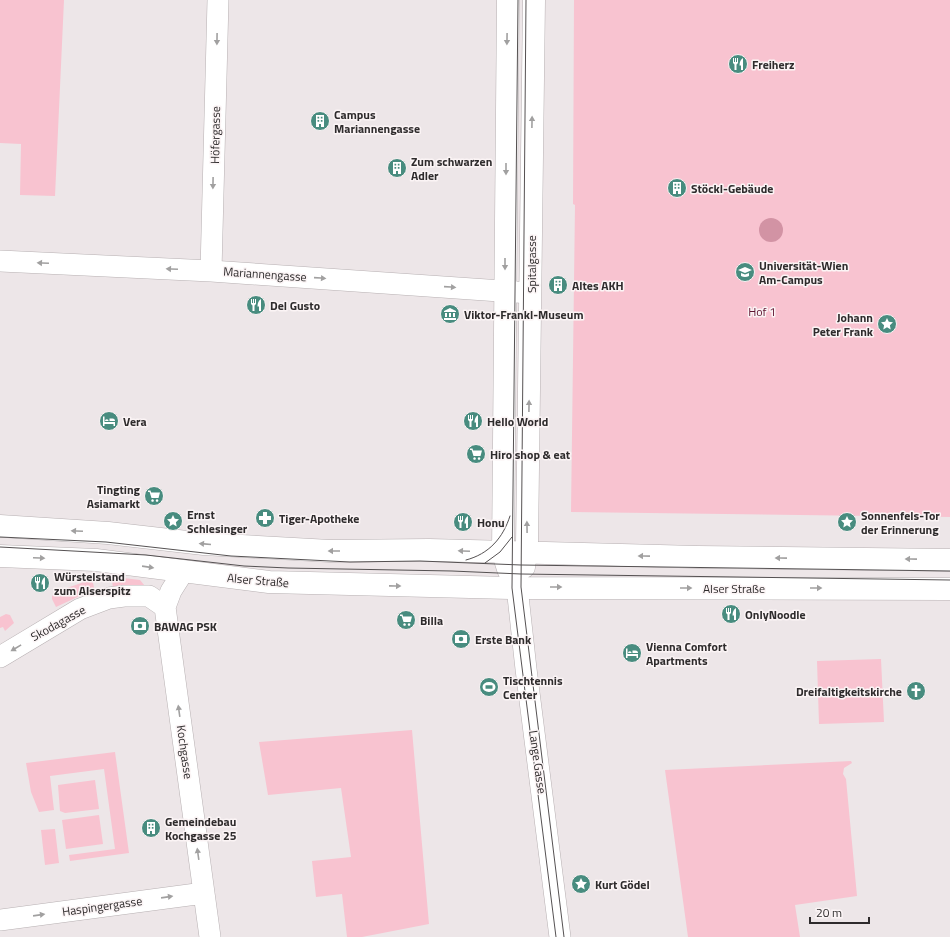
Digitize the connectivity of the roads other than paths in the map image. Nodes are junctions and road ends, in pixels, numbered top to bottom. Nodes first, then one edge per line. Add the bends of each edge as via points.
1 (218, 0) edge
2 (508, 0) edge
3 (534, 0) edge
4 (0, 261) edge
5 (211, 271) junction
6 (505, 290) junction
7 (530, 293) junction
8 (0, 526) edge
9 (503, 553) junction
10 (527, 553) junction
11 (0, 556) edge
12 (950, 560) edge
13 (182, 572) junction
14 (517, 587) junction
15 (950, 589) edge
16 (165, 607) junction
17 (0, 657) edge
18 (204, 892) junction
19 (0, 920) edge
20 (210, 937) edge
21 (560, 937) edge

1 -> 5 street, Höfergasse
2 -> 6 main road
7 -> 3 main road, Spitalgasse
5 -> 4 street, Mariannengasse
5 -> 6 street, Mariannengasse
6 - 7 street, Mariannengasse
6 - 9 main road
10 -> 7 main road, Spitalgasse
9 -> 8 main road via 429,550 322,551 204,544 108,533
9 - 10 main road
9 - 14 main road
12 -> 10 main road
10 - 14 main road
11 -> 13 main road, Alser Straße via 96,560
13 -> 14 main road, Alser Straße via 270,582
13 - 16 street, Kochgasse via 171,590
14 -> 15 main road, Alser Straße
14 - 21 street, Lange Gasse
16 -> 17 street, Skodagasse via 149,596 109,598 80,610
18 -> 16 street, Kochgasse
19 -> 18 street, Haspingergasse
18 - 20 street, Kochgasse

